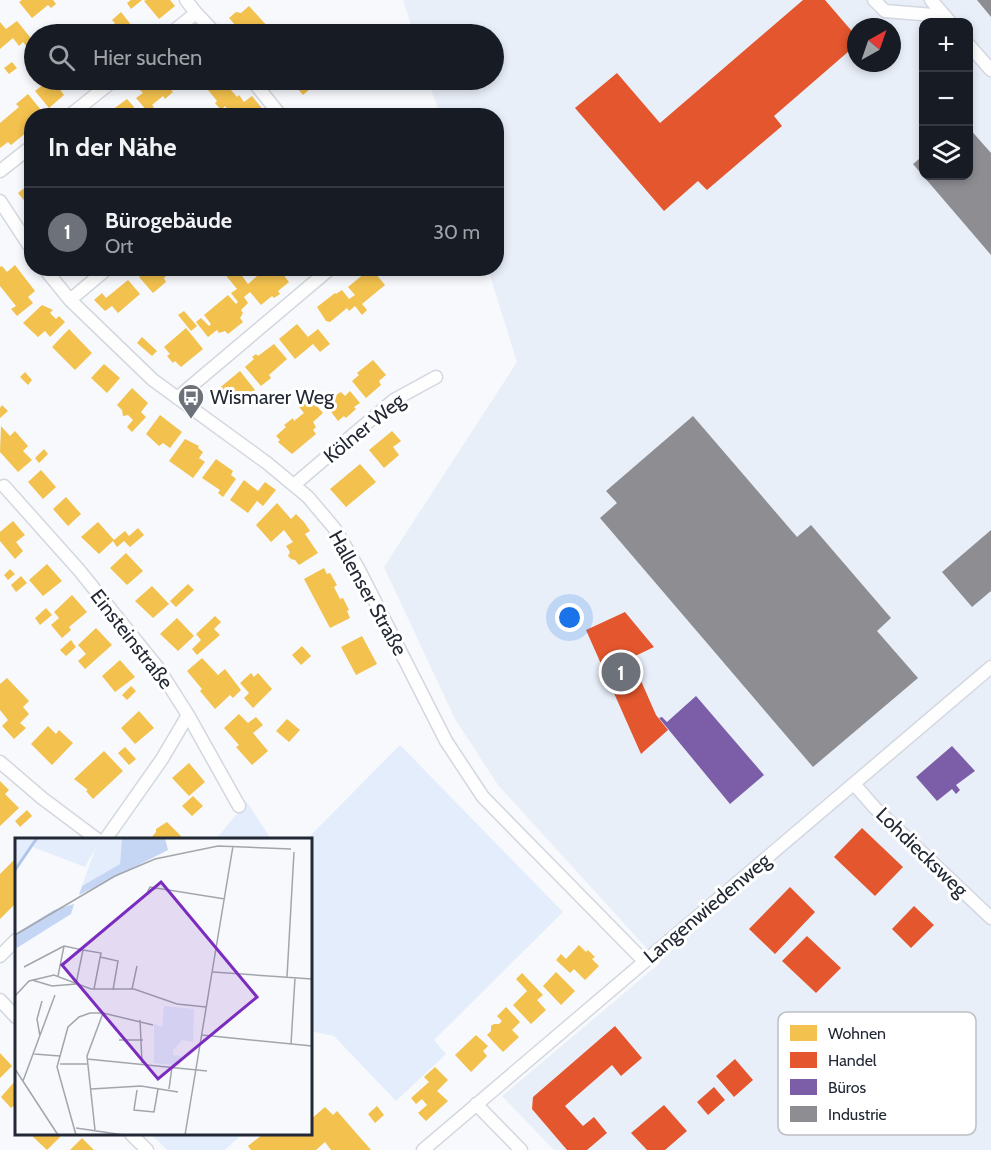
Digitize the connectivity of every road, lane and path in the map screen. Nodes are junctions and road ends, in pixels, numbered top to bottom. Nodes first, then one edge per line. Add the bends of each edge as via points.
1 (186, 0) edge
2 (874, 0) edge
3 (931, 0) edge
4 (196, 13) junction
5 (940, 18) edge
6 (947, 18) edge
7 (182, 24) edge
8 (206, 24) edge
9 (973, 49) edge
10 (991, 70) edge
11 (102, 90) edge
12 (260, 90) edge
13 (79, 108) edge
14 (275, 108) edge
15 (24, 152) edge
16 (0, 171) edge
17 (0, 201) edge
18 (24, 238) edge
19 (50, 276) edge
20 (98, 276) edge
21 (322, 276) edge
22 (70, 300) junction
23 (436, 377) dead end
24 (177, 398) junction
25 (295, 484) junction
26 (2, 486) edge
27 (991, 667) edge
28 (188, 715) junction
29 (0, 762) edge
30 (854, 784) junction
31 (239, 806) dead end
32 (95, 838) edge
33 (106, 838) edge
34 (991, 918) edge
35 (15, 941) edge
36 (0, 956) edge
37 (644, 961) junction
38 (0, 1000) edge
39 (15, 1016) edge
40 (476, 1104) junction
41 (132, 1135) edge
42 (145, 1149) edge
43 (423, 1150) edge
44 (521, 1150) edge

1 - 4 street
2 - 5 street via 885,11
3 - 6 street
4 - 7 street
4 - 8 street
9 - 10 street
11 - 13 street
12 - 14 street
15 - 16 street
17 - 18 street
19 - 22 street, Hallenser Straße
20 - 22 street
21 - 24 street
22 - 24 street, Hallenser Straße via 153,381
23 - 25 street, Kölner Weg via 394,400
24 - 25 street, Hallenser Straße
25 - 37 street, Hallenser Straße via 335,530 358,568 446,741 483,797
26 - 28 street, Einsteinstraße via 79,570 158,668
27 - 30 street, Langenwiedenweg
28 - 31 street, Einsteinstraße
28 - 33 street
29 - 32 street
30 - 34 street, Lohdiecksweg
30 - 37 street, Langenwiedenweg
35 - 36 street
37 - 40 street, Langenwiedenweg
38 - 39 street
40 - 43 street, Langenwiedenweg
40 - 44 street
41 - 42 street

